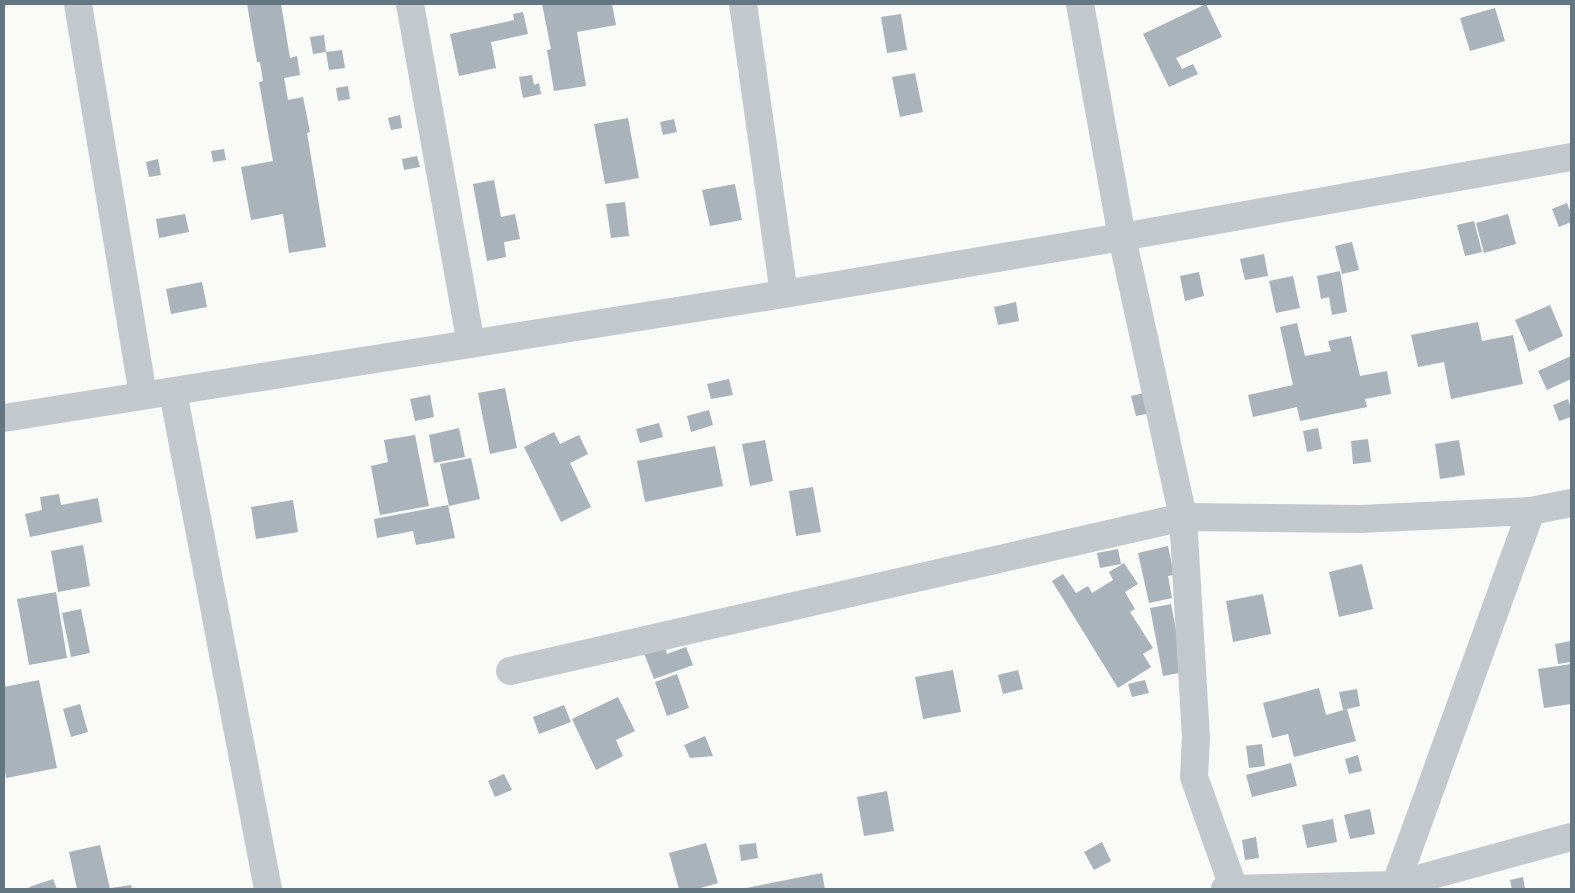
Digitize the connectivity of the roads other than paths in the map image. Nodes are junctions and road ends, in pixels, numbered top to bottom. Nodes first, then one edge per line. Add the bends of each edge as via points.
1 (78, 4) edge
2 (410, 4) edge
3 (743, 4) edge
4 (1080, 4) edge
5 (1571, 157) edge
6 (1122, 237) junction
7 (784, 294) junction
8 (471, 344) junction
9 (173, 392) junction
10 (143, 395) junction
11 (4, 418) edge
12 (1571, 503) edge
13 (1531, 511) junction
14 (1183, 517) junction
15 (510, 670) dead end
16 (1571, 837) edge
17 (1395, 887) edge
18 (268, 889) edge
19 (1230, 889) edge

1 - 10 street
2 - 8 street
3 - 7 street
4 - 6 street
5 - 6 street
6 - 7 street
6 - 14 street
7 - 8 street
8 - 9 street
9 - 10 street
9 - 18 street
10 - 11 street
12 - 13 street
13 - 14 street via 1360,519
13 - 17 street
14 - 15 street
14 - 19 street via 1196,738 1194,777
16 - 17 street
17 - 19 street

